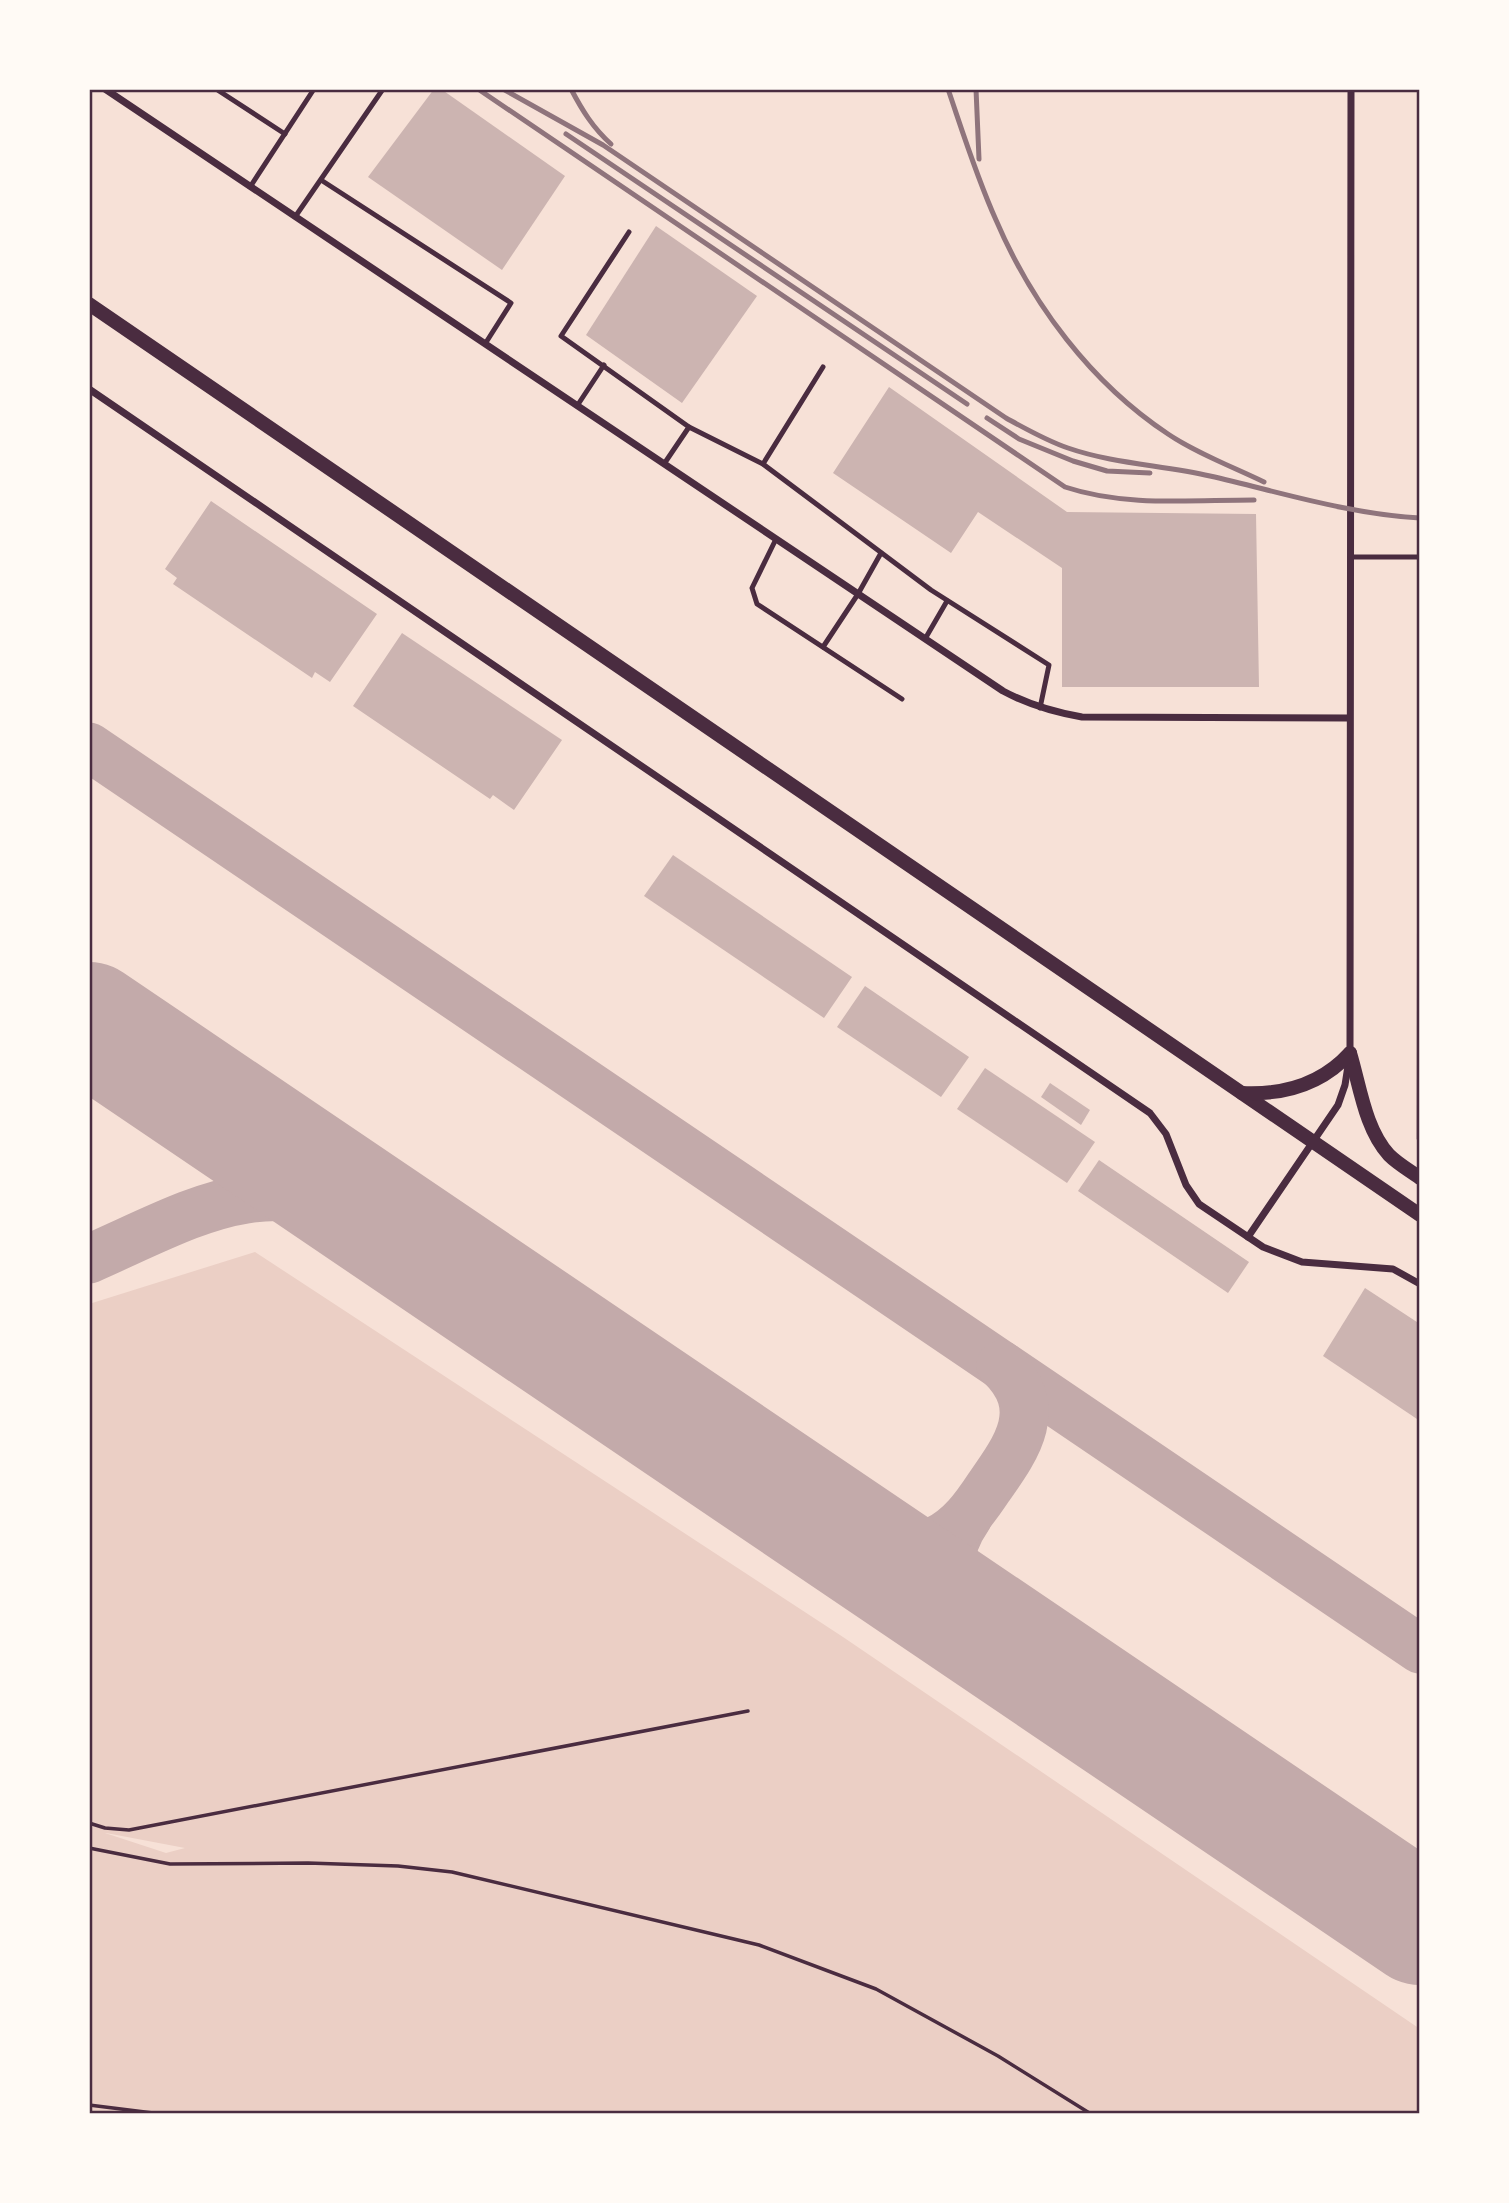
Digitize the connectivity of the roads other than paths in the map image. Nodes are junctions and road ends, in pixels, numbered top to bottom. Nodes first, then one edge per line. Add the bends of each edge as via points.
1 (105, 89) edge
2 (216, 89) edge
3 (314, 89) edge
4 (383, 89) edge
5 (1350, 89) edge
6 (285, 134) junction
7 (321, 180) junction
8 (250, 187) junction
9 (295, 217) junction
10 (629, 232) dead end
11 (89, 304) edge
12 (485, 344) junction
13 (604, 365) junction
14 (823, 367) dead end
15 (89, 389) edge
16 (577, 406) junction
17 (690, 427) junction
18 (664, 464) junction
19 (763, 464) junction
20 (776, 539) junction
21 (881, 553) junction
22 (1350, 557) junction
23 (1420, 557) edge
24 (858, 594) junction
25 (947, 601) junction
26 (925, 639) junction
27 (823, 647) junction
28 (902, 699) dead end
29 (1040, 708) junction
30 (1349, 718) junction
31 (1350, 1053) junction
32 (1242, 1093) junction
33 (1313, 1143) junction
34 (1420, 1178) edge
35 (1420, 1215) edge
36 (1248, 1237) junction
37 (1420, 1284) edge

1 - 8 street
2 - 6 lane
3 - 6 lane
4 - 7 lane
5 - 22 street
6 - 8 lane
7 - 9 lane
7 - 12 lane via 511,303
8 - 9 street
9 - 12 street
10 - 13 lane via 561,336
11 - 32 main road
12 - 16 street
13 - 16 lane
13 - 17 lane
14 - 19 lane
15 - 36 street via 1150,1114 1166,1134 1186,1185 1199,1204
16 - 18 street
17 - 18 lane
17 - 19 lane
18 - 20 street
19 - 21 lane
20 - 24 street
20 - 27 lane via 752,587 757,604
21 - 24 lane
21 - 25 lane
22 - 23 lane
22 - 30 street
24 - 26 street
24 - 27 lane
25 - 26 lane
25 - 29 lane via 1049,665
26 - 29 street via 1003,691
27 - 28 lane
29 - 30 street via 1082,717
30 - 31 street
31 - 32 main road via 1310,1083
31 - 33 street via 1341,1099
31 - 34 main road via 1380,1142 1395,1161
32 - 33 main road
33 - 35 main road
33 - 36 street
36 - 37 street via 1302,1262 1392,1269

